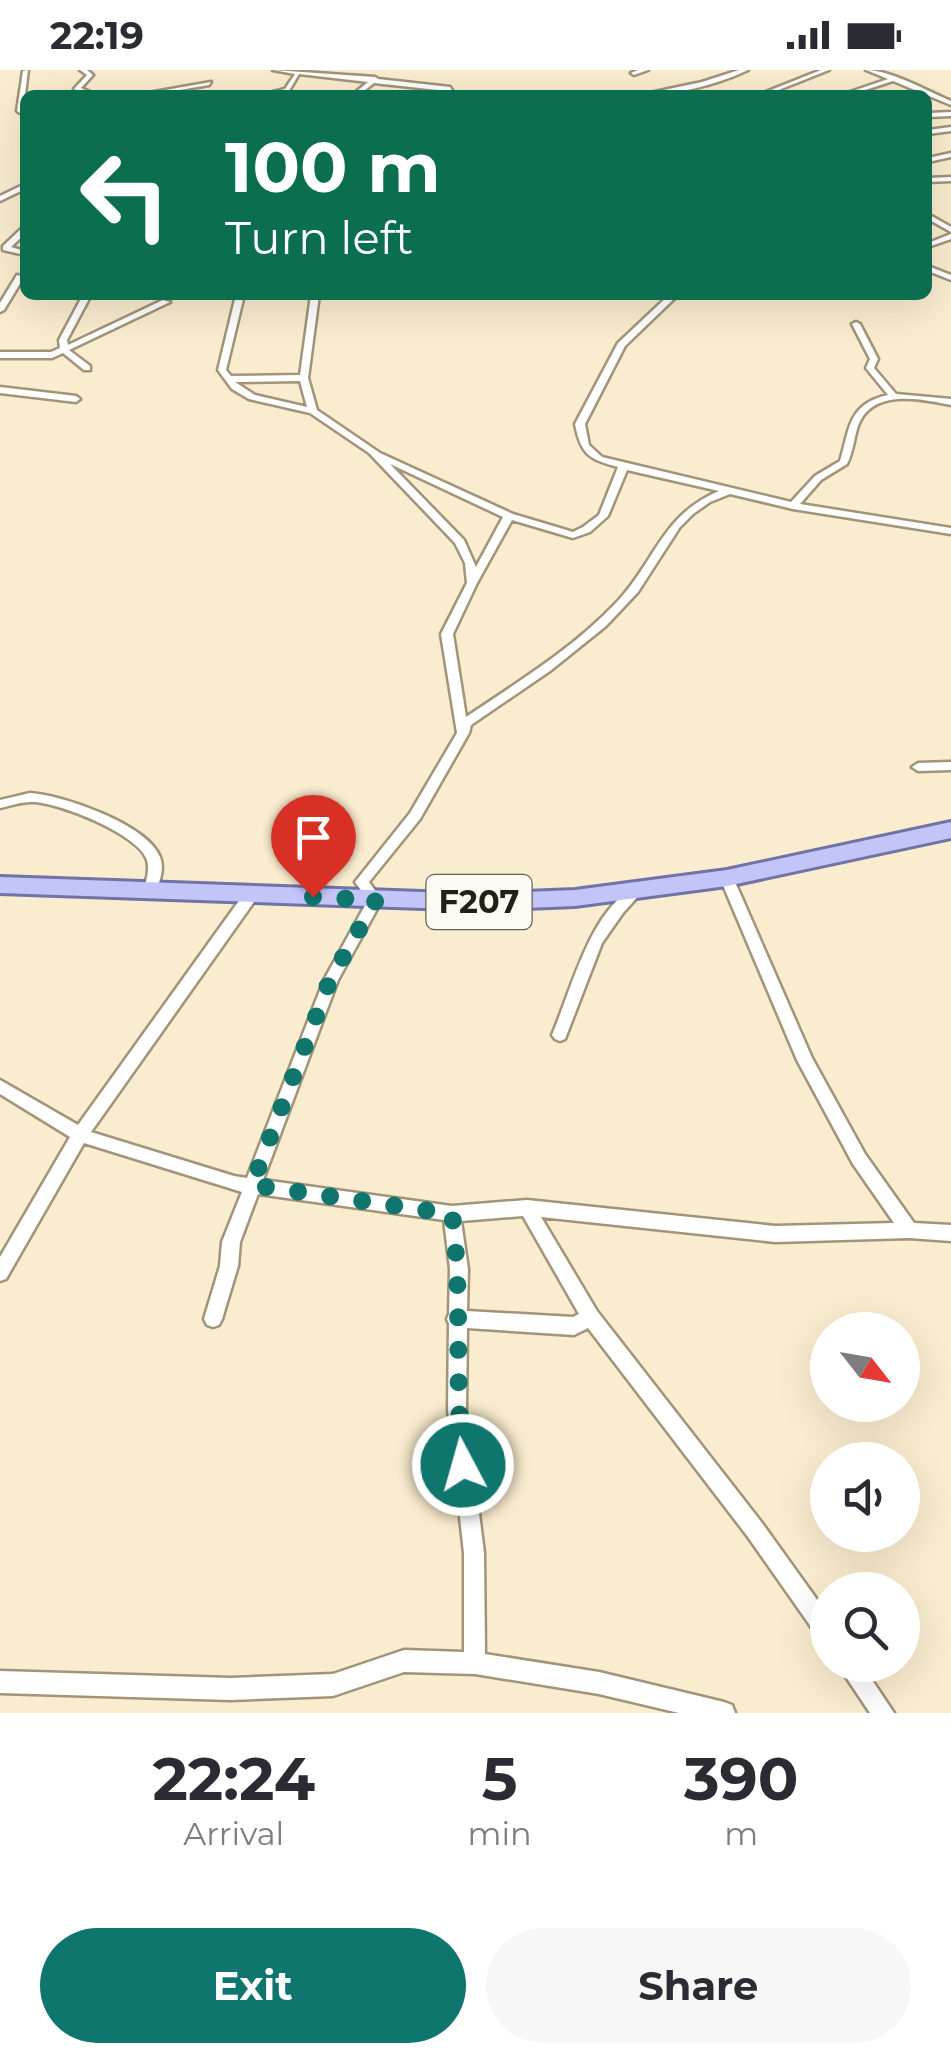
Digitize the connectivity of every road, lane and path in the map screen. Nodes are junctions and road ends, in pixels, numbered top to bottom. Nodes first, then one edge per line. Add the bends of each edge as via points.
1 (82, 70) edge
2 (276, 70) edge
3 (645, 70) edge
4 (745, 70) edge
5 (826, 70) edge
6 (869, 70) edge
7 (634, 73) dead end
8 (297, 75) junction
9 (375, 79) junction
10 (893, 79) junction
11 (209, 82) dead end
12 (82, 90) edge
13 (167, 90) edge
14 (288, 90) edge
15 (361, 90) edge
16 (451, 90) edge
17 (670, 90) edge
18 (774, 90) edge
19 (859, 90) edge
20 (920, 90) edge
21 (932, 218) edge
22 (951, 218) edge
23 (940, 222) junction
24 (951, 233) edge
25 (20, 235) edge
26 (20, 251) edge
27 (18, 277) edge
28 (84, 300) edge
29 (239, 300) edge
30 (313, 300) edge
31 (669, 300) edge
32 (166, 302) dead end
33 (0, 310) edge
34 (856, 324) dead end
35 (64, 350) junction
36 (0, 356) edge
37 (87, 368) dead end
38 (229, 378) junction
39 (304, 378) junction
40 (0, 390) edge
41 (893, 396) junction
42 (76, 399) dead end
43 (951, 402) edge
44 (313, 412) junction
45 (372, 451) junction
46 (624, 466) junction
47 (729, 491) junction
48 (794, 506) junction
49 (509, 516) junction
50 (951, 532) edge
51 (472, 583) junction
52 (458, 704) junction
53 (493, 707) junction
54 (463, 733) junction
55 (918, 766) dead end
56 (951, 766) edge
57 (0, 804) edge
58 (951, 830) edge
59 (727, 878) junction
60 (0, 886) edge
61 (150, 891) junction
62 (635, 892) junction
63 (251, 895) junction
64 (376, 900) junction
65 (560, 1035) dead end
66 (0, 1086) edge
67 (80, 1135) junction
68 (252, 1185) junction
69 (527, 1208) junction
70 (452, 1214) junction
71 (909, 1230) junction
72 (951, 1233) edge
73 (0, 1273) edge
74 (591, 1318) junction
75 (213, 1319) dead end
76 (456, 1319) junction
77 (810, 1608) edge
78 (476, 1663) junction
79 (0, 1682) edge
80 (861, 1682) edge
81 (724, 1713) edge
82 (883, 1713) edge

1 - 12 street via 90,75 77,88
2 - 8 street
3 - 7 street
4 - 17 street
5 - 18 street
6 - 10 street
8 - 9 street
8 - 14 street
9 - 15 street
9 - 16 street
10 - 19 street
10 - 20 street
11 - 13 street
21 - 23 street
22 - 23 street
23 - 24 street
25 - 26 street via 6,248
27 - 33 street
28 - 35 street
29 - 38 street via 222,370
30 - 39 street
31 - 46 street via 621,345 580,424 584,446
32 - 35 street
34 - 41 street via 874,359 870,368
35 - 36 street
35 - 37 street
38 - 39 street
38 - 44 street via 266,403
39 - 44 street
40 - 42 street
41 - 43 street
41 - 48 street via 856,418 844,462 810,484
44 - 45 street
45 - 49 street
45 - 51 street via 460,542
46 - 47 street
46 - 49 street via 600,523 588,530 573,535
47 - 48 street
47 - 53 street via 687,510 623,603 549,669
48 - 50 street
49 - 51 street
51 - 52 street via 447,634
52 - 53 street
52 - 54 street
53 - 54 street via 466,722
54 - 64 street via 414,816 362,882
55 - 56 street
57 - 61 street via 34,796 127,834 150,850 156,864
58 - 59 main road, F207
59 - 62 main road, F207
59 - 71 street via 805,1060 859,1160
60 - 61 main road, F207
61 - 63 main road, F207
62 - 64 main road, F207 via 478,902
62 - 65 street via 608,916 591,946
63 - 64 main road, F207
63 - 67 street
64 - 68 street via 330,980
66 - 67 street
67 - 68 street
67 - 73 street
68 - 70 street
68 - 75 street
69 - 70 street
69 - 71 street via 775,1234
69 - 74 street
70 - 76 street
71 - 72 street
74 - 76 street via 574,1326
74 - 77 street
76 - 78 street
78 - 79 street via 404,1661 333,1685 231,1690
78 - 81 street
80 - 82 street

